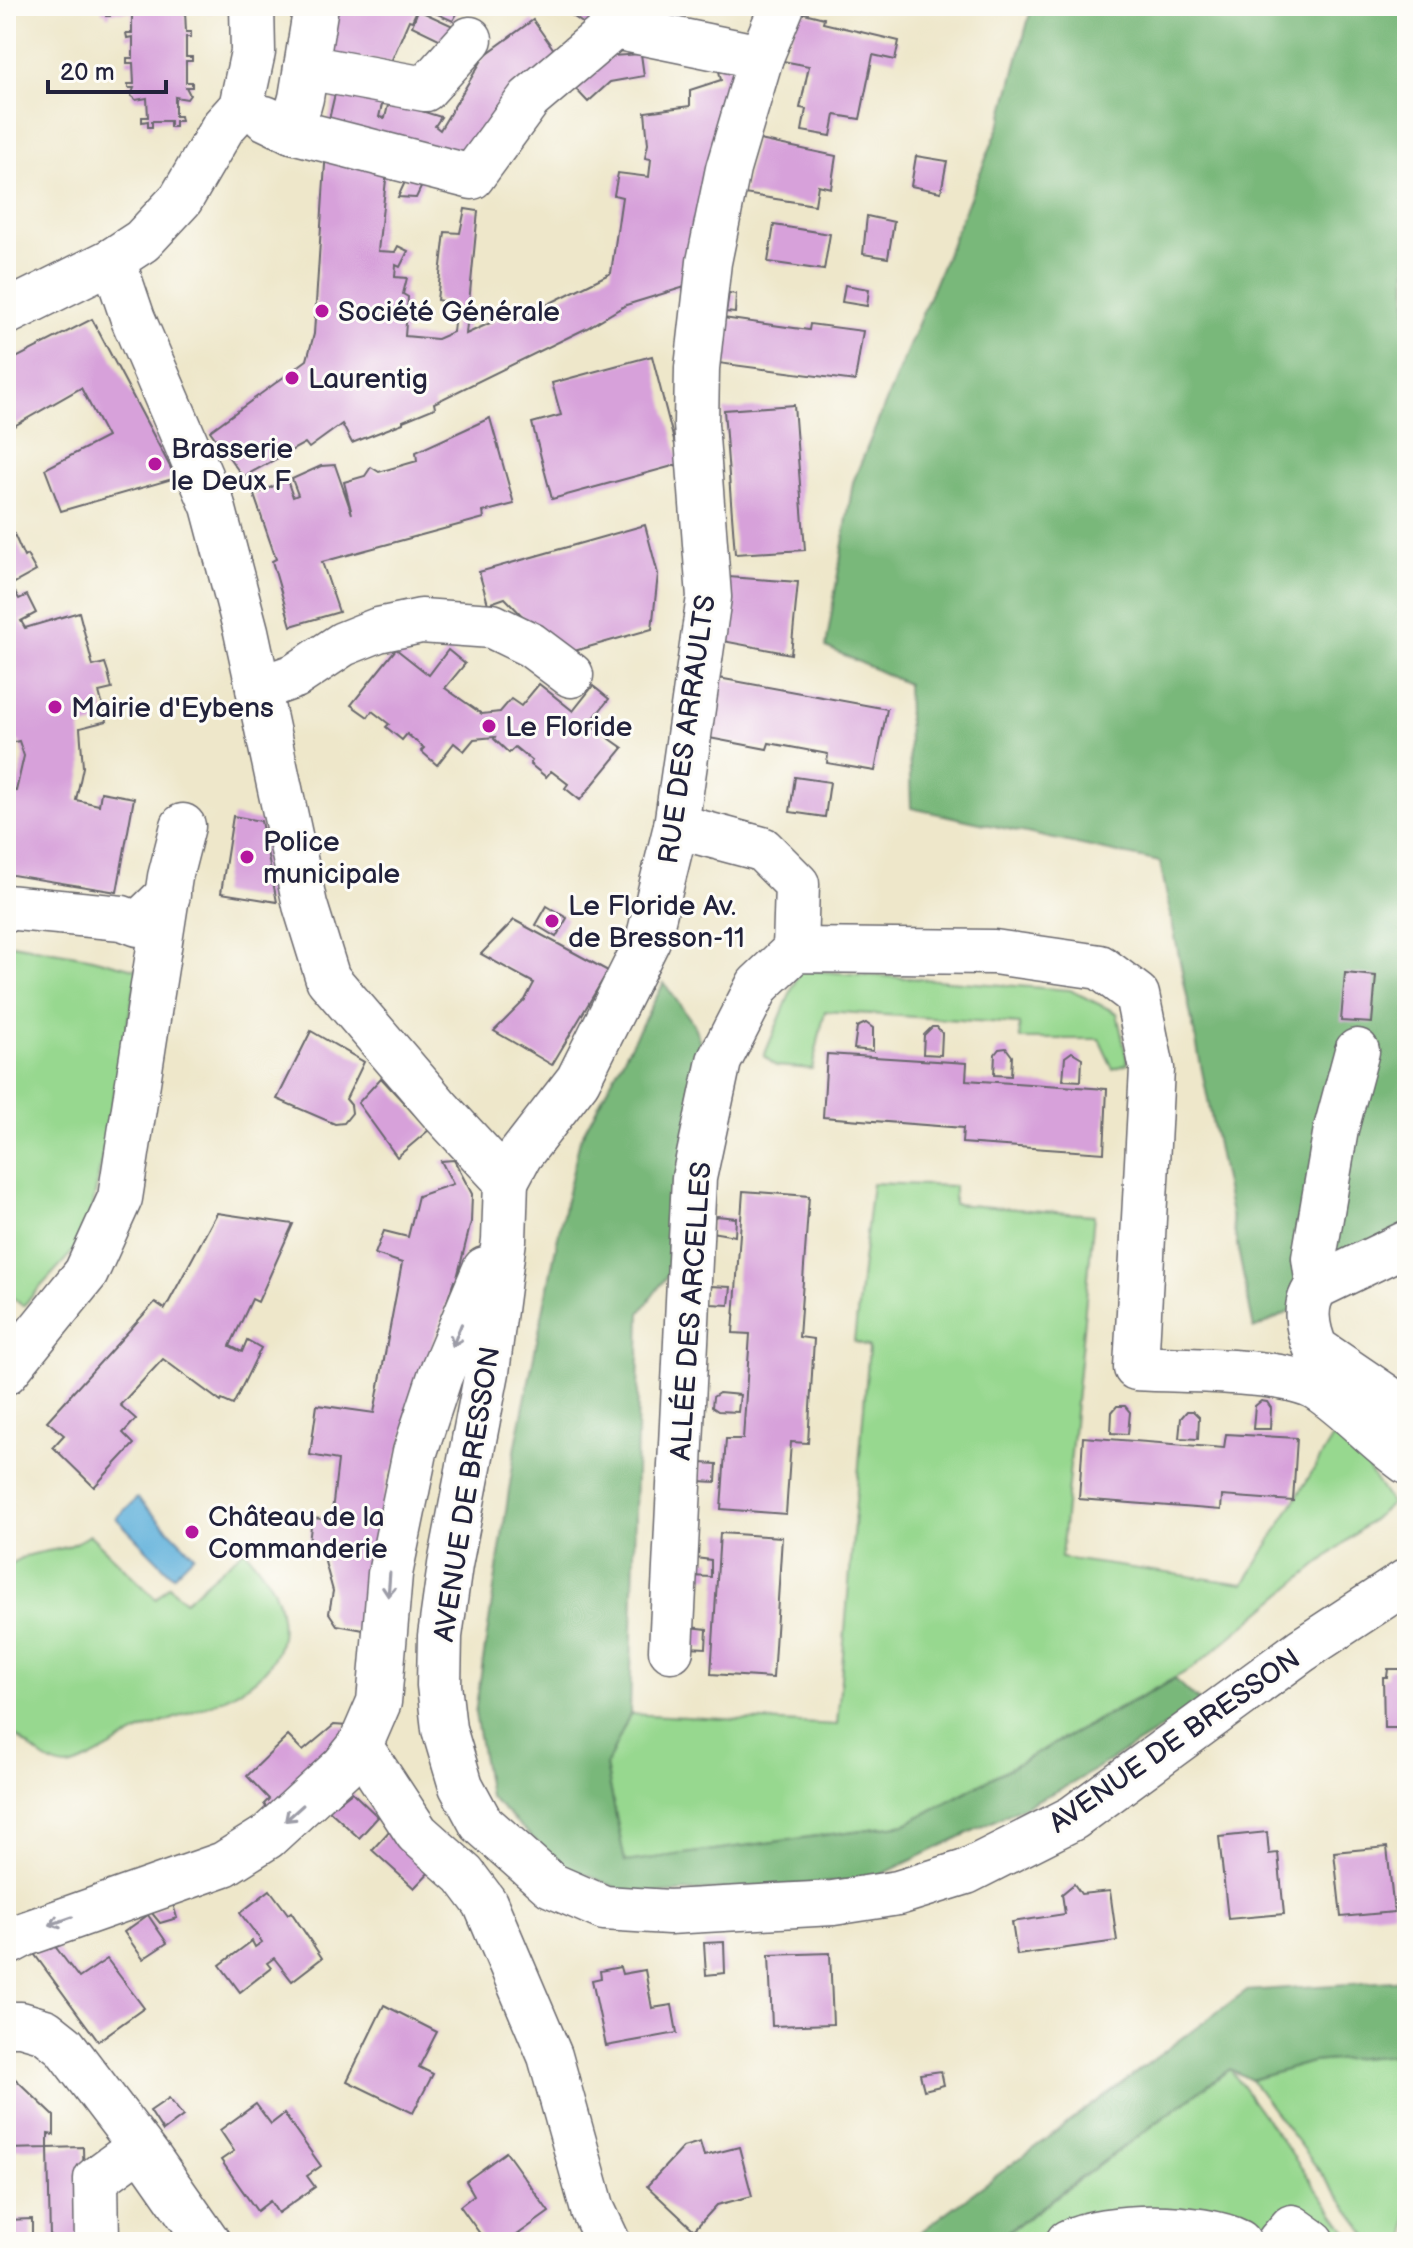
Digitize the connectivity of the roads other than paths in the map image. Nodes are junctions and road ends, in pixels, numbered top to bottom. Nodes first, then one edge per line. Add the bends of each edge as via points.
1 (252, 6) edge
2 (316, 6) edge
3 (782, 6) edge
4 (603, 17) edge
5 (470, 39) dead end
6 (761, 57) junction
7 (306, 67) junction
8 (241, 107) junction
9 (292, 131) junction
10 (113, 260) junction
11 (6, 313) edge
12 (571, 675) dead end
13 (258, 689) junction
14 (183, 826) dead end
15 (676, 826) junction
16 (168, 895) junction
17 (6, 907) edge
18 (795, 950) junction
19 (1357, 1051) dead end
20 (506, 1181) junction
21 (504, 1240) junction
22 (1407, 1243) edge
23 (1318, 1286) junction
24 (6, 1372) edge
25 (1407, 1411) edge
26 (1407, 1462) edge
27 (1407, 1581) edge
28 (671, 1650) dead end
29 (360, 1746) junction
30 (6, 1944) edge
31 (6, 2024) edge
32 (140, 2147) junction
33 (97, 2242) edge
34 (208, 2242) edge
35 (608, 2242) edge
36 (1068, 2242) edge
37 (1239, 2242) edge
38 (1279, 2242) edge
39 (1313, 2242) edge

1 - 8 street via 253,52
2 - 7 street
3 - 6 street, RUE DES ARRAULTS
4 - 6 street
4 - 9 street via 529,99 472,177
5 - 7 street via 425,89
6 - 15 street, RUE DES ARRAULTS via 728,169 709,262 696,424 709,597
7 - 9 street
8 - 9 street
8 - 10 street via 223,127 181,199 142,241
10 - 11 street
10 - 13 street via 213,506
12 - 13 street via 531,645 492,626 421,621 343,644 295,676
13 - 20 street via 305,905 328,979
14 - 16 street
15 - 18 street via 762,849 797,884
15 - 20 street, RUE DES ARRAULTS via 648,940 578,1080
16 - 17 street via 138,924
16 - 24 street via 120,1198 86,1273
18 - 26 street via 994,952 1100,967 1137,995 1152,1069 1136,1368 1276,1376 1318,1389
18 - 28 street, ALLÉE DES ARCELLES via 758,985 719,1061 694,1178
19 - 23 street via 1336,1129 1319,1227 1314,1258
20 - 21 street, AVENUE DE BRESSON
21 - 27 street, AVENUE DE BRESSON via 487,1372 440,1636 444,1729 461,1786 481,1823 551,1885 604,1908 669,1912 833,1903 898,1893 966,1872 1073,1818 1302,1650
21 -> 29 street via 479,1278 415,1452 390,1574 379,1702
22 - 23 street
23 - 25 street via 1309,1296 1308,1318 1316,1349
29 -> 30 street via 267,1837 224,1864
29 - 35 street via 417,1833 464,1875 485,1903 550,2056 593,2210
31 - 32 street via 45,2031 64,2046
32 - 33 street via 96,2179
32 - 34 street
36 - 37 street via 1122,2229 1184,2228
38 - 39 street via 1292,2227

